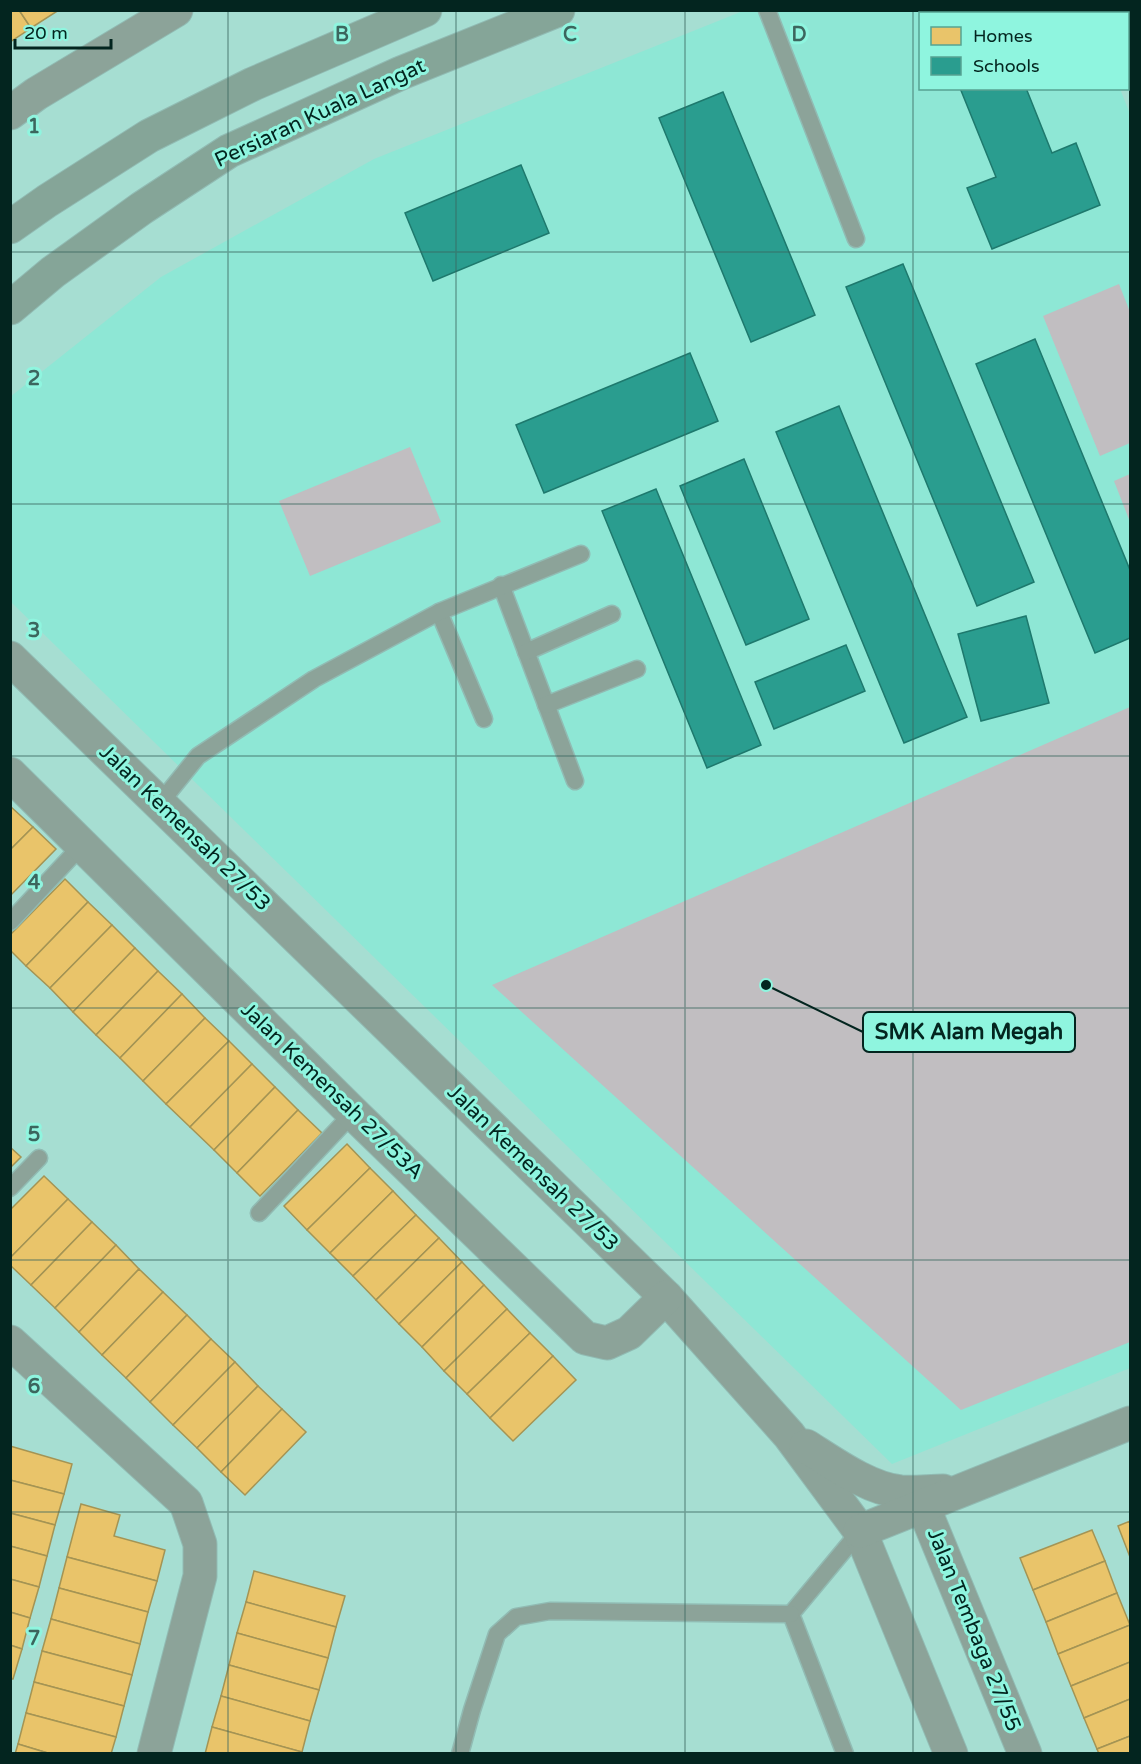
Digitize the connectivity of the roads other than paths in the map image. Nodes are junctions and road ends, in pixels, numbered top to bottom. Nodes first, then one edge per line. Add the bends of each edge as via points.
1 (176, 10) edge
2 (425, 10) edge
3 (558, 10) edge
4 (767, 10) edge
5 (10, 113) edge
6 (10, 227) edge
7 (856, 238) dead end
8 (10, 308) edge
9 (581, 554) dead end
10 (501, 585) junction
11 (439, 612) junction
12 (612, 614) dead end
13 (526, 652) junction
14 (10, 658) edge
15 (638, 669) dead end
16 (546, 705) junction
17 (483, 719) dead end
18 (10, 774) edge
19 (575, 781) dead end
20 (160, 803) junction
21 (82, 845) junction
22 (10, 922) edge
23 (353, 1113) junction
24 (39, 1158) dead end
25 (10, 1188) edge
26 (259, 1213) dead end
27 (666, 1297) junction
28 (10, 1342) edge
29 (1131, 1423) edge
30 (789, 1435) junction
31 (962, 1490) junction
32 (923, 1506) junction
33 (860, 1532) junction
34 (791, 1614) junction
35 (154, 1754) edge
36 (460, 1754) edge
37 (845, 1754) edge
38 (951, 1754) edge
39 (1025, 1754) edge

1 - 5 street
2 - 6 main road via 253,84 149,136
3 - 8 main road, Persiaran Kuala Langat via 401,73 229,152 116,227
4 - 7 lane
9 - 10 lane
10 - 11 lane
10 - 13 lane
11 - 17 lane
11 - 20 lane via 314,680 198,756
12 - 13 lane
13 - 16 lane
14 - 20 street, Jalan Kemensah 27/53
15 - 16 lane
16 - 19 lane
18 - 21 street, Jalan Kemensah 27/53A
20 - 27 street, Jalan Kemensah 27/53
21 - 22 lane
21 - 23 street, Jalan Kemensah 27/53A
23 - 26 lane
23 - 27 street, Jalan Kemensah 27/53A via 585,1338 607,1342 629,1333
24 - 25 lane
27 - 30 street, Jalan Kemensah 27/53
28 - 35 street via 186,1503 200,1544 200,1576
29 - 31 street
30 - 31 street via 872,1484 900,1492
30 - 33 street, Jalan Kemensah 27/53
31 - 32 street
32 - 33 street
32 - 39 street, Jalan Tembaga 27/55
33 - 34 lane
33 - 38 street, Jalan Kemensah 27/53
34 - 36 lane via 550,1611 516,1617 497,1634
34 - 37 lane

